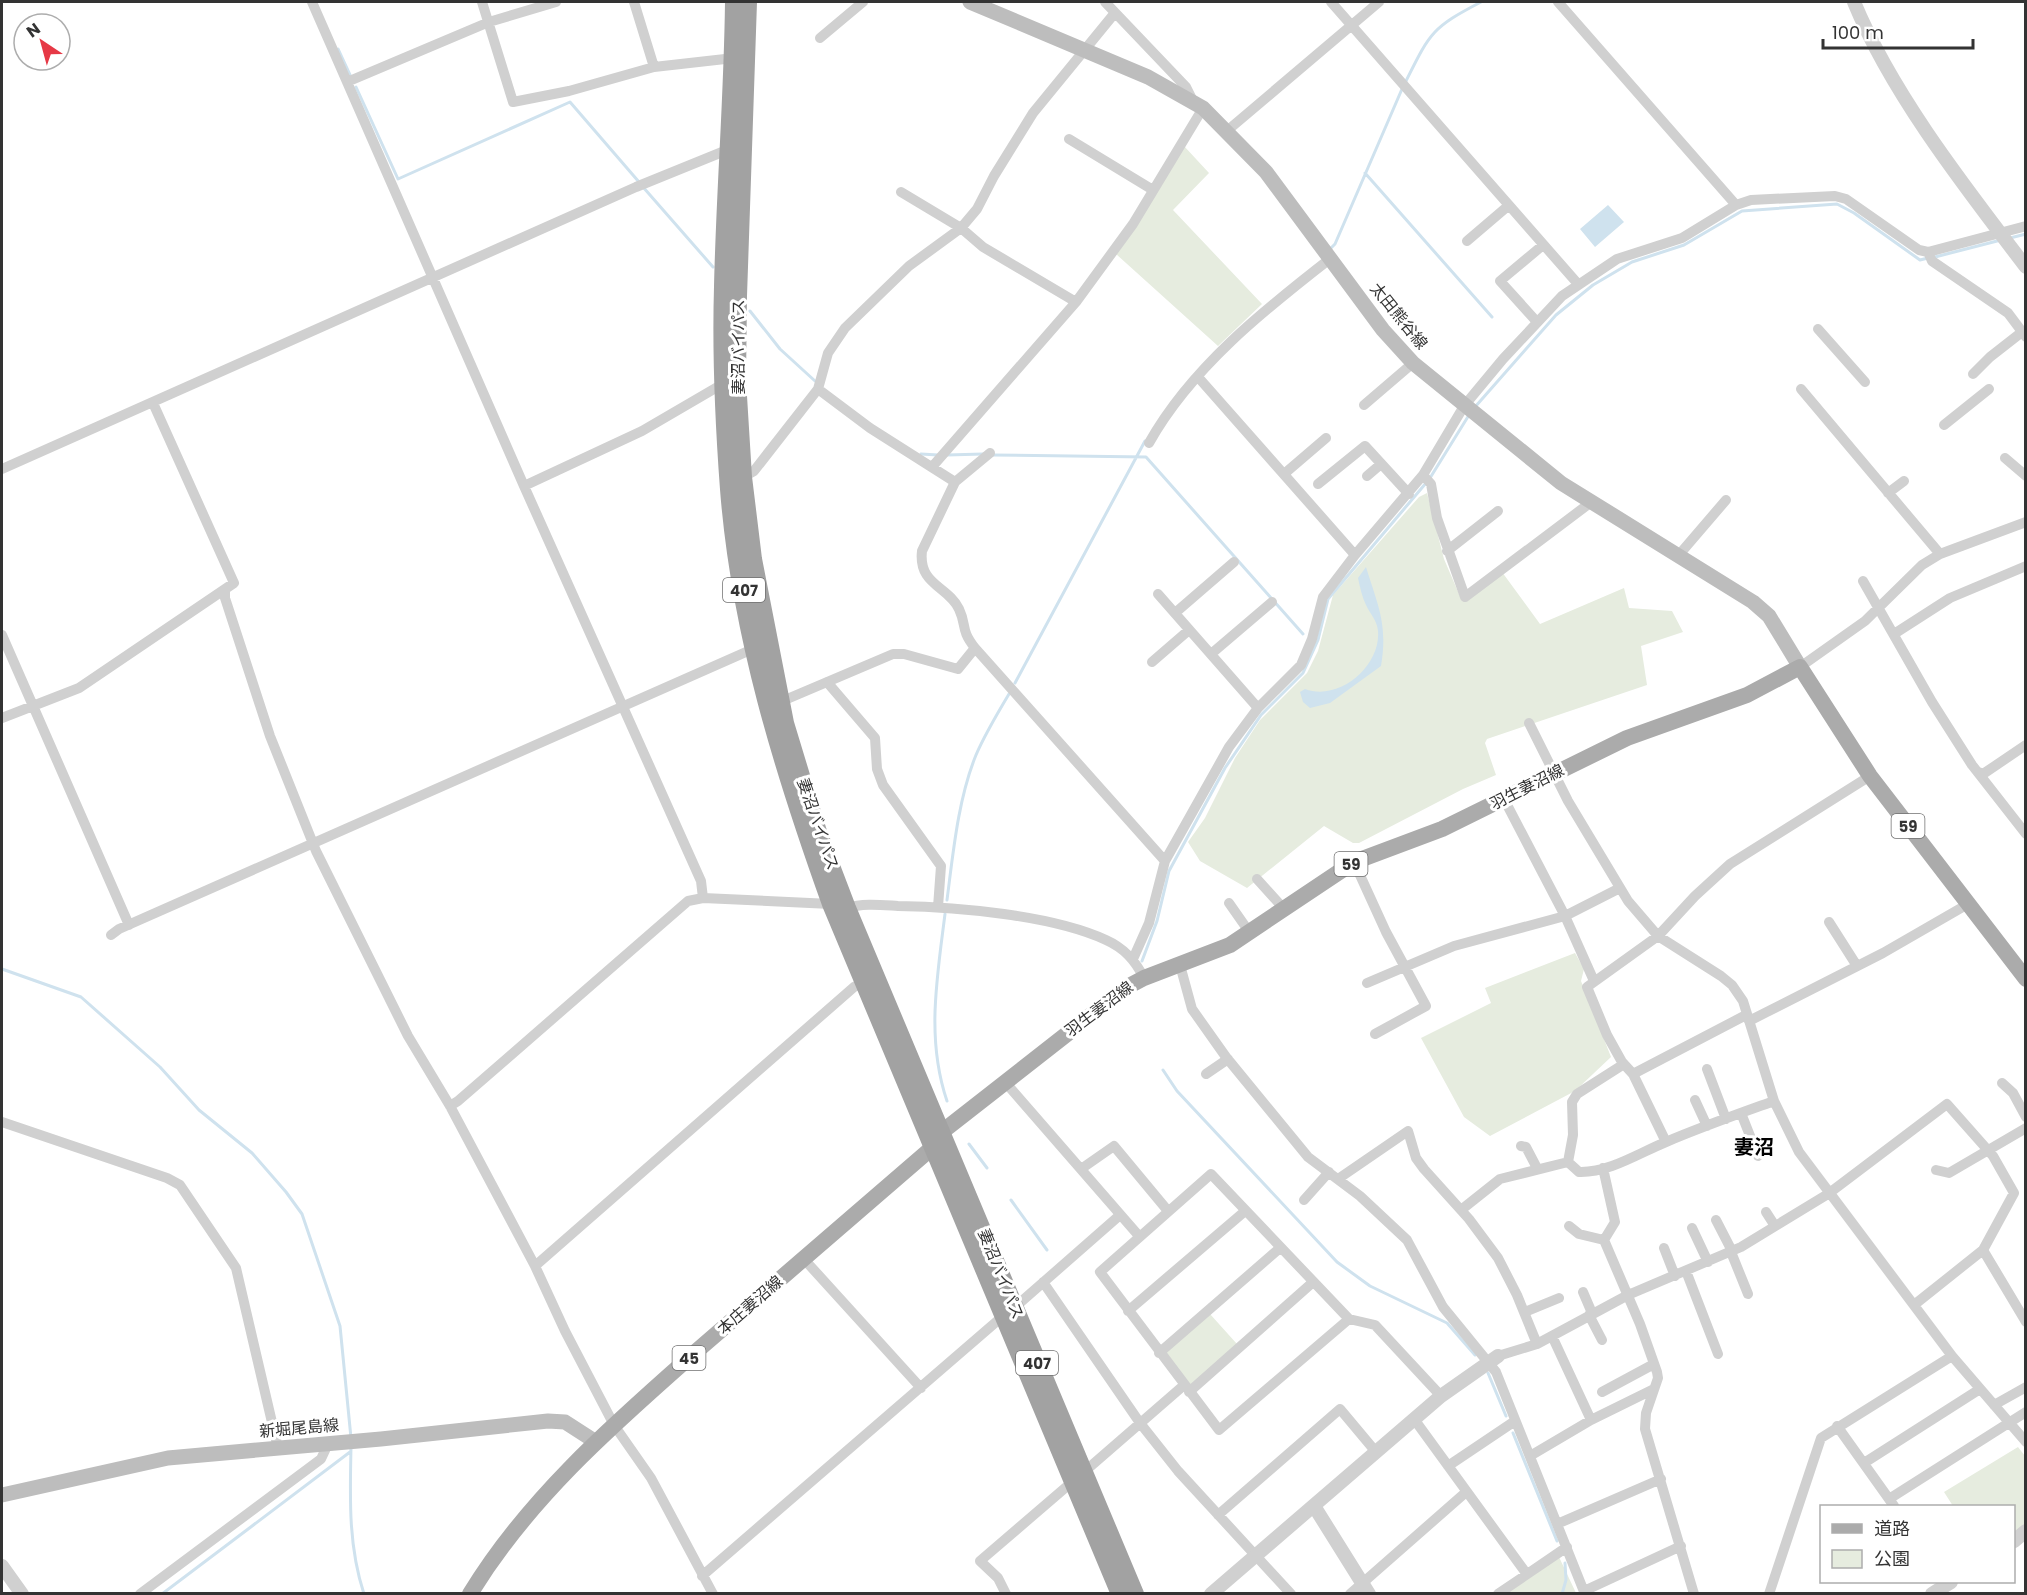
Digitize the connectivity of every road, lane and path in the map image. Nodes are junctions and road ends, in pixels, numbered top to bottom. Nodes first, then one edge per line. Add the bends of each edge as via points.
1 (312, 2) edge
2 (483, 2) edge
3 (556, 2) edge
4 (634, 2) edge
5 (735, 2) edge
6 (748, 2) edge
7 (862, 2) edge
8 (973, 2) edge
9 (1105, 2) edge
10 (1331, 2) edge
11 (1379, 2) edge
12 (1558, 2) edge
13 (1854, 2) edge
14 (1114, 14) junction
15 (489, 22) junction
16 (1352, 25) junction
17 (820, 38) dead end
18 (1084, 49) junction
19 (734, 58) junction
20 (654, 68) junction
21 (347, 82) junction
22 (1199, 106) junction
23 (1228, 130) junction
24 (1069, 139) dead end
25 (737, 148) junction
26 (1154, 190) junction
27 (901, 192) dead end
28 (1736, 205) junction
29 (1508, 206) junction
30 (2025, 226) edge
31 (961, 228) junction
32 (1999, 231) junction
33 (1467, 241) dead end
34 (1543, 245) junction
35 (1928, 252) junction
36 (1331, 258) junction
37 (2025, 267) edge
38 (434, 278) junction
39 (1578, 284) junction
40 (1076, 302) junction
41 (1537, 322) junction
42 (1818, 329) dead end
43 (2024, 334) edge
44 (1413, 363) junction
45 (1973, 374) dead end
46 (1198, 377) junction
47 (731, 381) junction
48 (1865, 382) dead end
49 (818, 389) junction
50 (1800, 389) dead end
51 (1989, 389) dead end
52 (153, 403) junction
53 (1364, 405) dead end
54 (1464, 406) junction
55 (1944, 425) dead end
56 (1326, 438) dead end
57 (1149, 444) dead end
58 (990, 453) dead end
59 (2005, 458) dead end
60 (1381, 464) junction
61 (932, 467) junction
62 (2, 469) edge
63 (1284, 474) junction
64 (1423, 475) junction
65 (1367, 476) dead end
66 (743, 477) junction
67 (2025, 477) edge
68 (1904, 481) dead end
69 (955, 482) junction
70 (1318, 484) dead end
71 (524, 486) junction
72 (1888, 493) junction
73 (1409, 494) junction
74 (1726, 500) dead end
75 (1590, 503) junction
76 (1498, 511) dead end
77 (2025, 522) edge
78 (1447, 551) junction
79 (1940, 554) junction
80 (1355, 555) junction
81 (1678, 556) junction
82 (1233, 562) dead end
83 (2025, 567) edge
84 (1863, 581) dead end
85 (225, 590) junction
86 (1158, 594) dead end
87 (1272, 602) dead end
88 (1879, 608) junction
89 (1175, 613) junction
90 (1190, 630) junction
91 (1894, 634) junction
92 (2, 635) edge
93 (755, 648) junction
94 (975, 648) junction
95 (1211, 654) junction
96 (1152, 662) dead end
97 (1800, 667) junction
98 (827, 682) junction
99 (780, 702) junction
100 (33, 706) junction
101 (622, 707) junction
102 (1258, 708) junction
103 (2, 718) edge
104 (1529, 723) dead end
105 (2025, 745) edge
106 (1978, 772) junction
107 (1553, 773) junction
108 (1870, 776) junction
109 (1504, 799) junction
110 (2025, 834) edge
111 (314, 841) junction
112 (1165, 861) junction
113 (1354, 862) junction
114 (1257, 879) dead end
115 (1620, 888) junction
116 (704, 898) junction
117 (1229, 903) dead end
118 (1968, 904) junction
119 (839, 906) junction
120 (938, 907) junction
121 (1285, 910) junction
122 (1565, 916) junction
123 (1829, 922) dead end
124 (129, 925) junction
125 (1250, 933) junction
126 (111, 936) dead end
127 (1658, 936) junction
128 (1133, 959) junction
129 (1180, 965) junction
130 (1405, 966) junction
131 (1857, 966) junction
132 (1144, 978) junction
133 (2025, 979) edge
134 (1594, 981) junction
135 (864, 982) junction
136 (1367, 983) dead end
137 (1747, 1018) junction
138 (1375, 1034) dead end
139 (1211, 1037) junction
140 (1198, 1042) dead end
141 (1227, 1059) junction
142 (1624, 1064) junction
143 (1707, 1069) dead end
144 (1206, 1074) dead end
145 (1633, 1074) junction
146 (1005, 1082) junction
147 (2002, 1083) dead end
148 (1695, 1100) dead end
149 (1774, 1101) junction
150 (450, 1106) junction
151 (1741, 1113) junction
152 (2025, 1117) edge
153 (1726, 1119) junction
154 (2, 1122) edge
155 (1707, 1126) junction
156 (2025, 1128) edge
157 (943, 1131) junction
158 (1666, 1142) junction
159 (1521, 1146) dead end
160 (933, 1147) junction
161 (1988, 1152) junction
162 (1758, 1156) dead end
163 (1568, 1162) junction
164 (1537, 1168) junction
165 (1603, 1168) junction
166 (1081, 1169) junction
167 (1936, 1170) dead end
168 (1334, 1175) junction
169 (2025, 1191) edge
170 (1828, 1194) junction
171 (2012, 1198) junction
172 (1304, 1200) dead end
173 (1461, 1210) junction
174 (1168, 1211) junction
175 (1244, 1212) junction
176 (1766, 1212) dead end
177 (1120, 1215) junction
178 (1716, 1220) dead end
179 (1569, 1226) dead end
180 (1775, 1226) junction
181 (1692, 1228) dead end
182 (1139, 1236) junction
183 (1604, 1240) junction
184 (1280, 1248) junction
185 (1664, 1248) dead end
186 (1983, 1250) junction
187 (1732, 1251) junction
188 (803, 1258) junction
189 (1708, 1262) junction
190 (535, 1266) junction
191 (1686, 1271) junction
192 (1675, 1276) junction
193 (1043, 1282) junction
194 (1312, 1283) junction
195 (1583, 1292) dead end
196 (1748, 1294) dead end
197 (1628, 1295) junction
198 (1559, 1298) dead end
199 (1914, 1305) junction
200 (1128, 1311) junction
201 (1008, 1312) junction
202 (1525, 1312) junction
203 (1591, 1314) junction
204 (1349, 1319) junction
205 (2025, 1322) edge
206 (1552, 1336) junction
207 (1602, 1340) dead end
208 (1537, 1344) junction
209 (1159, 1353) junction
210 (1718, 1354) dead end
211 (1952, 1356) junction
212 (1493, 1359) junction
213 (1654, 1364) junction
214 (2025, 1387) edge
215 (921, 1388) junction
216 (1186, 1389) junction
217 (1654, 1389) junction
218 (1980, 1389) junction
219 (1602, 1392) dead end
220 (1441, 1396) junction
221 (1994, 1405) junction
222 (2025, 1412) edge
223 (1414, 1419) junction
224 (1591, 1420) junction
225 (1515, 1421) junction
226 (2008, 1422) junction
227 (1140, 1423) junction
228 (614, 1425) junction
229 (1837, 1426) junction
230 (596, 1442) junction
231 (2025, 1443) edge
232 (328, 1444) junction
233 (278, 1448) junction
234 (1376, 1452) junction
235 (1530, 1456) junction
236 (1864, 1463) junction
237 (1448, 1466) junction
238 (1078, 1477) junction
239 (1661, 1479) junction
240 (1465, 1493) junction
241 (2, 1495) edge
242 (1891, 1503) edge
243 (1314, 1506) junction
244 (1218, 1515) junction
245 (1557, 1524) junction
246 (1681, 1546) junction
247 (1567, 1547) junction
248 (1258, 1556) junction
249 (2, 1566) edge
250 (1526, 1573) junction
251 (702, 1576) junction
252 (1947, 1583) edge
253 (1366, 1588) edge
254 (1585, 1592) edge
255 (22, 1593) edge
256 (140, 1593) edge
257 (470, 1593) edge
258 (713, 1593) edge
259 (1006, 1593) edge
260 (1120, 1593) edge
261 (1135, 1593) edge
262 (1211, 1593) edge
263 (1291, 1593) edge
264 (1350, 1593) edge
265 (1498, 1593) edge
266 (1694, 1593) edge
267 (1769, 1593) edge
268 (1932, 1593) edge

1 - 21 street
2 - 15 street
3 - 15 street
4 - 20 street
5 - 19 highway, 妻沼バイパス / 407
6 - 25 highway, 妻沼バイパス / 407
7 - 17 street
8 - 18 main road, 太田熊谷線
9 - 14 street
10 - 16 street
11 - 16 street
12 - 28 street
13 - 32 street via 1889,69
14 - 18 street
14 - 22 street via 1186,87
15 - 20 street via 513,102
15 - 21 street
16 - 23 street
16 - 29 street
18 - 22 main road, 太田熊谷線 via 1148,77
18 - 31 street via 1033,113
19 - 20 street
19 - 25 highway, 妻沼バイパス / 407
21 - 38 street
22 - 23 main road, 太田熊谷線
22 - 26 street
23 - 36 main road, 太田熊谷線 via 1266,172
24 - 26 street
25 - 38 street via 636,187
25 - 47 highway, 妻沼バイパス / 407 via 723,287
26 - 40 street
27 - 31 street
28 - 35 street via 1751,200 1834,196 1855,204 1919,250
28 - 39 street via 1682,238 1617,259
29 - 33 street
29 - 34 street
30 - 32 street
31 - 40 street via 983,247
31 - 49 street via 909,266 845,328 828,353
32 - 35 street
32 - 37 street
34 - 39 street
34 - 41 street via 1500,281
35 - 43 street via 1932,261 2008,313
36 - 44 main road, 太田熊谷線 via 1383,330
36 - 46 street via 1245,329
38 - 52 street
38 - 71 street
39 - 41 street
40 - 61 street
41 - 54 street
42 - 48 street
43 - 45 street
44 - 53 street
44 - 54 main road, 太田熊谷線
46 - 57 street via 1173,405
46 - 63 street
47 - 66 highway, 妻沼バイパス / 407
47 - 71 street via 642,431
47 - 93 highway, 妻沼バイパス / 407 via 729,490
49 - 61 street
49 - 66 street via 754,471
50 - 72 street
51 - 55 street
52 - 62 street
52 - 85 street via 234,583
54 - 64 street
54 - 75 main road, 太田熊谷線
56 - 63 street
58 - 69 street
59 - 67 street
60 - 65 street
60 - 70 street via 1365,446
60 - 73 street
61 - 69 street
63 - 80 street
64 - 73 street
64 - 78 street via 1431,484
66 - 99 highway, 妻沼バイパス / 407 via 753,559
68 - 72 street
69 - 94 street via 922,551 921,561 933,585 958,608 964,634
71 - 101 street
72 - 79 street
73 - 80 street
74 - 81 street
75 - 78 street via 1465,597
75 - 81 main road, 太田熊谷線
76 - 78 street
77 - 79 street
79 - 88 street via 1922,565
80 - 102 street via 1323,597 1301,665
81 - 97 main road, 太田熊谷線 via 1762,609
82 - 89 street
83 - 91 street via 1950,598
84 - 88 street
85 - 100 street via 79,688
85 - 111 street via 270,736
86 - 89 street
87 - 95 street
88 - 91 street
88 - 97 street
89 - 90 street
90 - 95 street
90 - 96 street
91 - 106 street
92 - 100 street
93 - 101 street
93 - 119 highway, 妻沼バイパス / 407 via 792,794
94 - 98 street via 958,669 893,654
94 - 112 street
95 - 102 street
97 - 107 main road, 羽生妻沼線 / 59 via 1747,695 1640,732
97 - 108 main road, 59
98 - 99 street
98 - 120 street via 874,738 883,785 941,866
99 - 119 highway, 妻沼バイパス / 407
100 - 103 street
100 - 124 street
101 - 111 street
101 - 116 street via 701,881
102 - 112 street via 1213,772
104 - 107 street
105 - 106 street via 1983,774
106 - 110 street
107 - 109 main road, 羽生妻沼線 / 59
107 - 115 street
108 - 118 main road, 59
108 - 127 street via 1730,864
109 - 113 main road, 羽生妻沼線 / 59 via 1442,829
109 - 122 street
111 - 124 street
111 - 150 street via 408,1036
112 - 128 street via 1149,923
113 - 121 main road, 羽生妻沼線 / 59
113 - 130 street
114 - 121 street
115 - 122 street
115 - 127 street
116 - 119 street
116 - 150 street via 688,901
117 - 125 street
118 - 131 street
118 - 133 main road, 59
119 - 120 street
119 - 135 highway, 妻沼バイパス / 407
119 - 157 highway, 妻沼バイパス / 407
120 - 128 street via 1077,929 1107,940
121 - 125 main road, 羽生妻沼線 / 59
122 - 130 street via 1454,946
122 - 134 street
123 - 131 street
124 - 126 street
125 - 129 main road, 羽生妻沼線 / 59
127 - 134 street
127 - 137 street via 1732,985 1743,1001
128 - 132 street
129 - 132 main road, 羽生妻沼線 / 59
129 - 139 street via 1192,1009
130 - 136 street
130 - 138 street via 1426,1006
131 - 137 street
132 - 146 main road, 羽生妻沼線 / 59 via 1108,1000
134 - 142 street via 1587,987 1606,1035
135 - 160 highway, 妻沼バイパス / 407
135 - 190 street
137 - 145 street
137 - 149 street
139 - 140 street
139 - 141 street
141 - 144 street
141 - 168 street via 1308,1157
142 - 145 street
142 - 163 street via 1577,1094 1572,1102 1573,1135
143 - 153 street
145 - 158 street
146 - 157 main road, 羽生妻沼線 / 59
146 - 166 street
147 - 152 street via 2013,1093
148 - 155 street
149 - 151 street
149 - 170 street via 1794,1144
150 - 190 street
151 - 153 street
151 - 162 street
153 - 155 street
154 - 233 street via 180,1185 236,1268
155 - 158 street
156 - 161 street
157 - 160 main road, 本庄妻沼線 / 45
157 - 201 highway, 妻沼バイパス / 407
158 - 165 street
159 - 164 street via 1526,1147
160 - 188 main road, 本庄妻沼線 / 45
160 - 201 highway, 妻沼バイパス / 407
161 - 167 street via 1949,1173
161 - 170 street via 1947,1104
161 - 171 street via 2014,1193
163 - 164 street
163 - 165 street via 1579,1172
164 - 173 street via 1493,1182
165 - 183 street via 1615,1222
166 - 174 street via 1114,1146
166 - 177 street
168 - 172 street
168 - 173 street via 1408,1131 1416,1158
168 - 212 street via 1407,1240 1443,1307
169 - 171 street
170 - 180 street
170 - 199 street
171 - 186 street
173 - 202 street via 1498,1258
174 - 175 street via 1210,1174
174 - 182 street
175 - 184 street
175 - 200 street
176 - 180 street
177 - 182 street
177 - 193 street
178 - 187 street
179 - 183 street via 1579,1234
180 - 187 street
181 - 189 street
182 - 200 street via 1100,1272
183 - 197 street
184 - 194 street
184 - 209 street
185 - 192 street
186 - 199 street
186 - 205 street
187 - 189 street
187 - 196 street
188 - 215 street
188 - 228 main road, 本庄妻沼線 / 45
189 - 191 street
190 - 228 street
191 - 192 street
191 - 210 street
192 - 197 street
193 - 201 street
193 - 227 street
194 - 204 street
194 - 216 street
195 - 203 street
197 - 203 street
197 - 213 street
198 - 202 street
199 - 211 street
200 - 209 street
201 - 215 street
201 - 238 highway, 妻沼バイパス / 407
202 - 208 street
203 - 206 street
203 - 207 street
204 - 216 street via 1219,1430
204 - 220 street via 1375,1325
206 - 208 street
206 - 224 street
208 - 212 street
209 - 216 street
211 - 218 street
211 - 229 street
212 - 220 street
212 - 225 street
213 - 217 street via 1658,1378
213 - 219 street
214 - 221 street
215 - 251 street
216 - 227 street
217 - 224 street
217 - 239 street via 1646,1413 1646,1429
218 - 221 street
218 - 236 street
220 - 223 street
221 - 226 street
222 - 226 street
223 - 234 street
223 - 237 street
224 - 235 street
225 - 235 street
225 - 237 street
226 - 231 street
226 - 242 street
227 - 238 street
227 - 244 street
228 - 230 main road, 本庄妻沼線 / 45
228 - 251 street via 651,1479
229 - 236 street
229 - 267 street via 1821,1438
230 - 232 main road, 新堀尾島線 via 579,1428 548,1421
230 - 257 main road, 本庄妻沼線 / 45 via 536,1505
232 - 233 main road, 新堀尾島線
232 - 256 street via 321,1459
233 - 241 main road, 新堀尾島線 via 168,1458
234 - 243 street
234 - 244 street via 1340,1409
235 - 245 street
236 - 242 street
237 - 240 street
238 - 259 street via 980,1561 998,1578
238 - 260 highway, 妻沼バイパス / 407
238 - 261 highway, 妻沼バイパス / 407
239 - 245 street
239 - 246 street
240 - 250 street
240 - 253 street
243 - 248 street
243 - 253 street
244 - 248 street
245 - 247 street
246 - 254 street
246 - 266 street
247 - 250 street
247 - 254 street
248 - 262 street
248 - 263 street
249 - 255 street
250 - 265 street
251 - 258 street
252 - 268 street
253 - 264 street

